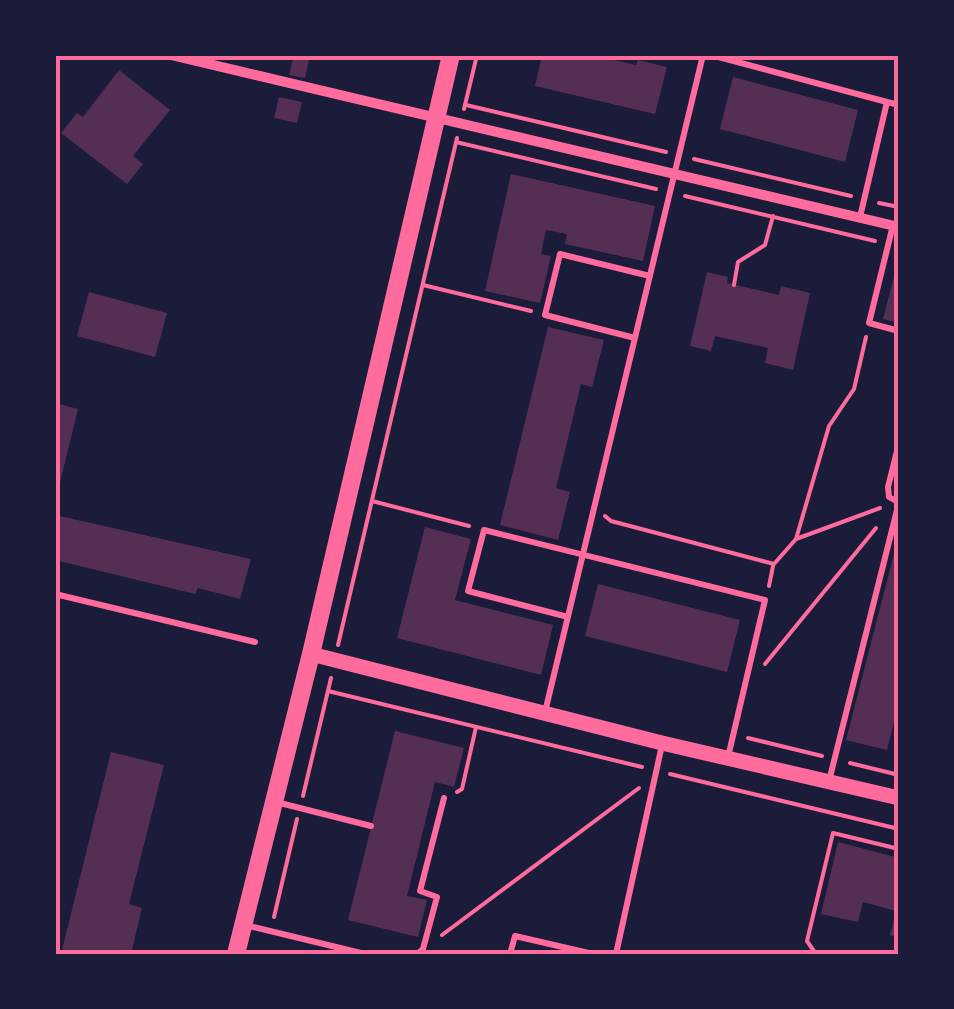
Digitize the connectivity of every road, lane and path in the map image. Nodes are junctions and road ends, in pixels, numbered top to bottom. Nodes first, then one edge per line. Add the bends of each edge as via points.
1 (171, 55) edge
2 (452, 55) edge
3 (476, 55) edge
4 (707, 55) edge
5 (887, 102) junction
6 (899, 105) edge
7 (437, 118) junction
8 (461, 124) junction
9 (676, 174) junction
10 (773, 216) dead end
11 (860, 218) junction
12 (896, 226) edge
13 (650, 276) junction
14 (424, 285) junction
15 (734, 286) dead end
16 (545, 315) junction
17 (869, 324) junction
18 (899, 331) edge
19 (635, 338) junction
20 (899, 443) edge
21 (372, 501) junction
22 (899, 502) edge
23 (595, 506) junction
24 (484, 530) junction
25 (796, 539) junction
26 (583, 555) junction
27 (774, 564) junction
28 (55, 594) edge
29 (765, 600) junction
30 (568, 617) junction
31 (255, 642) dead end
32 (311, 654) junction
33 (335, 660) junction
34 (743, 692) junction
35 (545, 713) junction
36 (476, 727) junction
37 (733, 734) junction
38 (662, 743) junction
39 (727, 758) junction
40 (835, 759) junction
41 (655, 773) junction
42 (899, 775) edge
43 (829, 782) junction
44 (444, 798) joint
45 (899, 798) edge
46 (274, 802) junction
47 (371, 826) dead end
48 (899, 830) edge
49 (899, 849) edge
50 (244, 925) junction
51 (420, 952) edge
52 (236, 954) edge
53 (365, 954) edge
54 (510, 954) edge
55 (594, 954) edge
56 (616, 954) edge
57 (816, 954) edge

1 - 7 street
2 - 7 main road
3 - 8 path
4 - 5 lane
4 - 9 lane
5 - 6 lane
5 - 11 lane
7 - 8 street
7 - 32 main road
8 - 9 street
8 - 14 path
9 - 11 street
9 - 13 lane
10 - 15 path via 766,245 738,262
11 - 12 street
12 - 17 lane
13 - 16 lane via 560,254
13 - 19 lane
14 - 16 path
14 - 21 path
16 - 19 lane
17 - 18 lane
17 - 25 path via 854,389 829,426
19 - 23 lane
20 - 22 lane via 888,487 889,497
21 - 24 path
21 - 33 path
22 - 25 path
22 - 34 path
22 - 40 lane
23 - 26 lane
23 - 27 path via 611,522
24 - 26 lane
24 - 30 lane via 468,591
25 - 27 path
26 - 29 lane
26 - 30 lane
27 - 29 path
28 - 31 lane
29 - 34 lane
30 - 35 lane
32 - 33 street
32 - 46 main road
33 - 35 street
33 - 36 path via 328,691
34 - 37 lane
35 - 38 street
36 - 41 path
36 - 44 path via 462,789
37 - 39 lane
37 - 40 path
38 - 39 street
38 - 41 lane
39 - 43 street
40 - 42 path
40 - 43 lane
41 - 48 path
41 - 51 path
41 - 56 lane
43 - 45 street
44 - 51 lane via 420,891 437,897
46 - 47 lane
46 - 50 main road
49 - 57 path via 833,833 807,940
50 - 52 main road
50 - 53 lane
54 - 55 lane via 515,936

